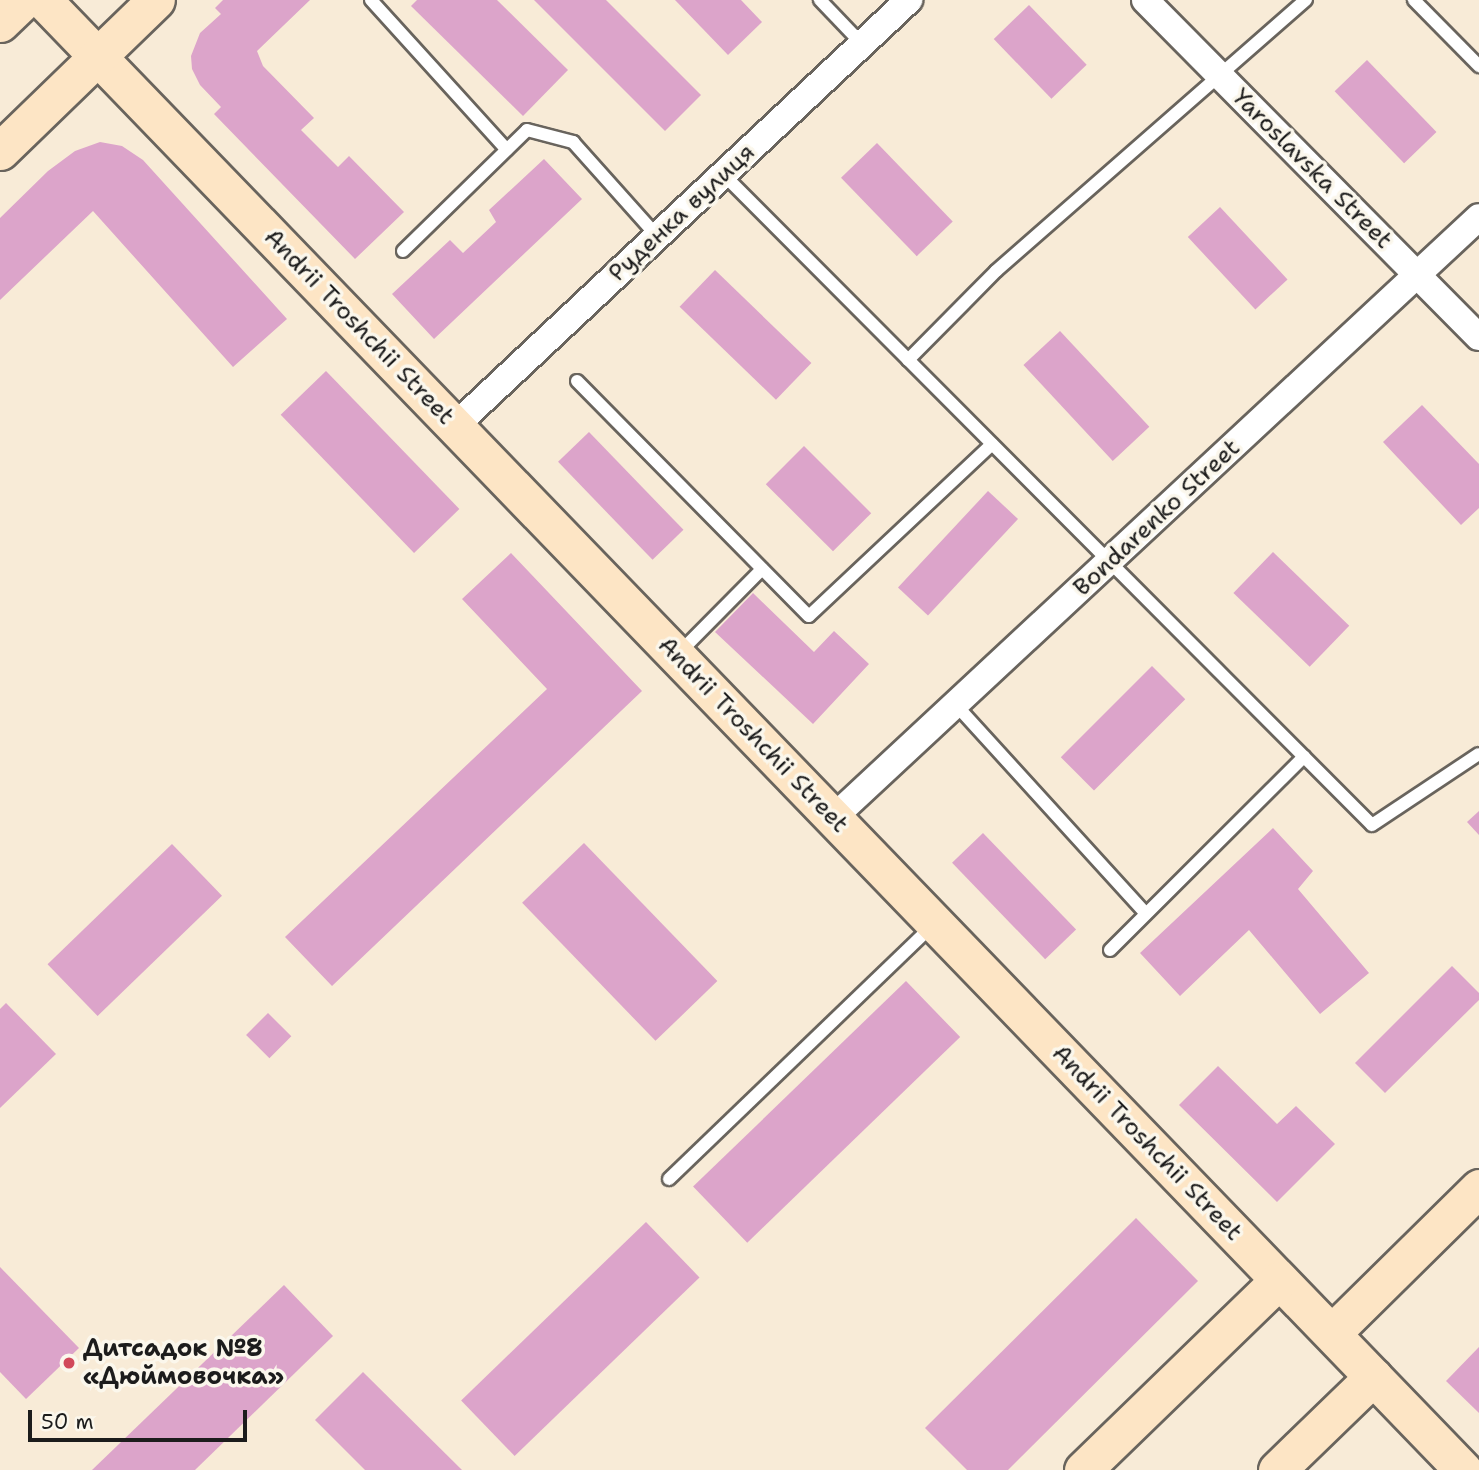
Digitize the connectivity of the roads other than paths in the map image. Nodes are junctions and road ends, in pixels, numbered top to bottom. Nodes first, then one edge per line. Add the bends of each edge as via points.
1 (24, 0) edge
2 (43, 0) edge
3 (156, 0) edge
4 (820, 0) edge
5 (909, 0) edge
6 (1145, 0) edge
7 (1306, 0) edge
8 (1414, 0) edge
9 (376, 2) edge
10 (0, 23) edge
11 (862, 44) junction
12 (98, 56) junction
13 (1479, 66) edge
14 (1220, 77) junction
15 (507, 150) junction
16 (0, 151) edge
17 (723, 174) junction
18 (1479, 217) edge
19 (657, 236) junction
20 (403, 251) dead end
21 (1418, 275) junction
22 (1479, 337) edge
23 (908, 360) junction
24 (577, 381) dead end
25 (455, 426) junction
26 (992, 444) junction
27 (1110, 562) junction
28 (762, 569) junction
29 (676, 656) junction
30 (956, 705) junction
31 (1479, 754) edge
32 (1304, 757) junction
33 (833, 818) junction
34 (1146, 914) junction
35 (935, 923) junction
36 (1110, 950) dead end
37 (669, 1179) dead end
38 (1479, 1188) edge
39 (1279, 1280) junction
40 (1333, 1332) junction
41 (1373, 1377) junction
42 (1083, 1470) edge
43 (1277, 1470) edge
44 (1463, 1470) edge

1 - 10 street
2 - 12 street, Andrii Troshchii Street
3 - 12 street
4 - 11 lane
5 - 11 street, Руденка вулиця
6 - 14 street, Yaroslavska Street
7 - 14 lane
8 - 13 lane
9 - 15 lane
11 - 17 street, Руденка вулиця
12 - 16 street
12 - 25 street, Andrii Troshchii Street
14 - 21 street, Yaroslavska Street
14 - 23 lane via 996,271
15 - 19 lane via 527,130 573,142
15 - 20 lane
17 - 19 street, Руденка вулиця
17 - 23 lane
18 - 21 street, Bondarenko Street
19 - 25 street, Руденка вулиця
21 - 22 street, Yaroslavska Street
21 - 27 street, Bondarenko Street
23 - 26 lane
24 - 28 lane
25 - 29 street, Andrii Troshchii Street
26 - 27 lane
26 - 28 lane via 809,616
27 - 30 street, Bondarenko Street
27 - 32 lane
28 - 29 lane
29 - 33 street, Andrii Troshchii Street
30 - 33 street, Bondarenko Street
30 - 34 lane
31 - 32 lane via 1372,825
32 - 34 lane
33 - 35 street, Andrii Troshchii Street
34 - 36 lane
35 - 37 lane
35 - 39 street, Andrii Troshchii Street
38 - 40 street
39 - 40 street, Andrii Troshchii Street
39 - 42 street
40 - 41 street, Andrii Troshchii Street
41 - 43 street
41 - 44 street, Andrii Troshchii Street

